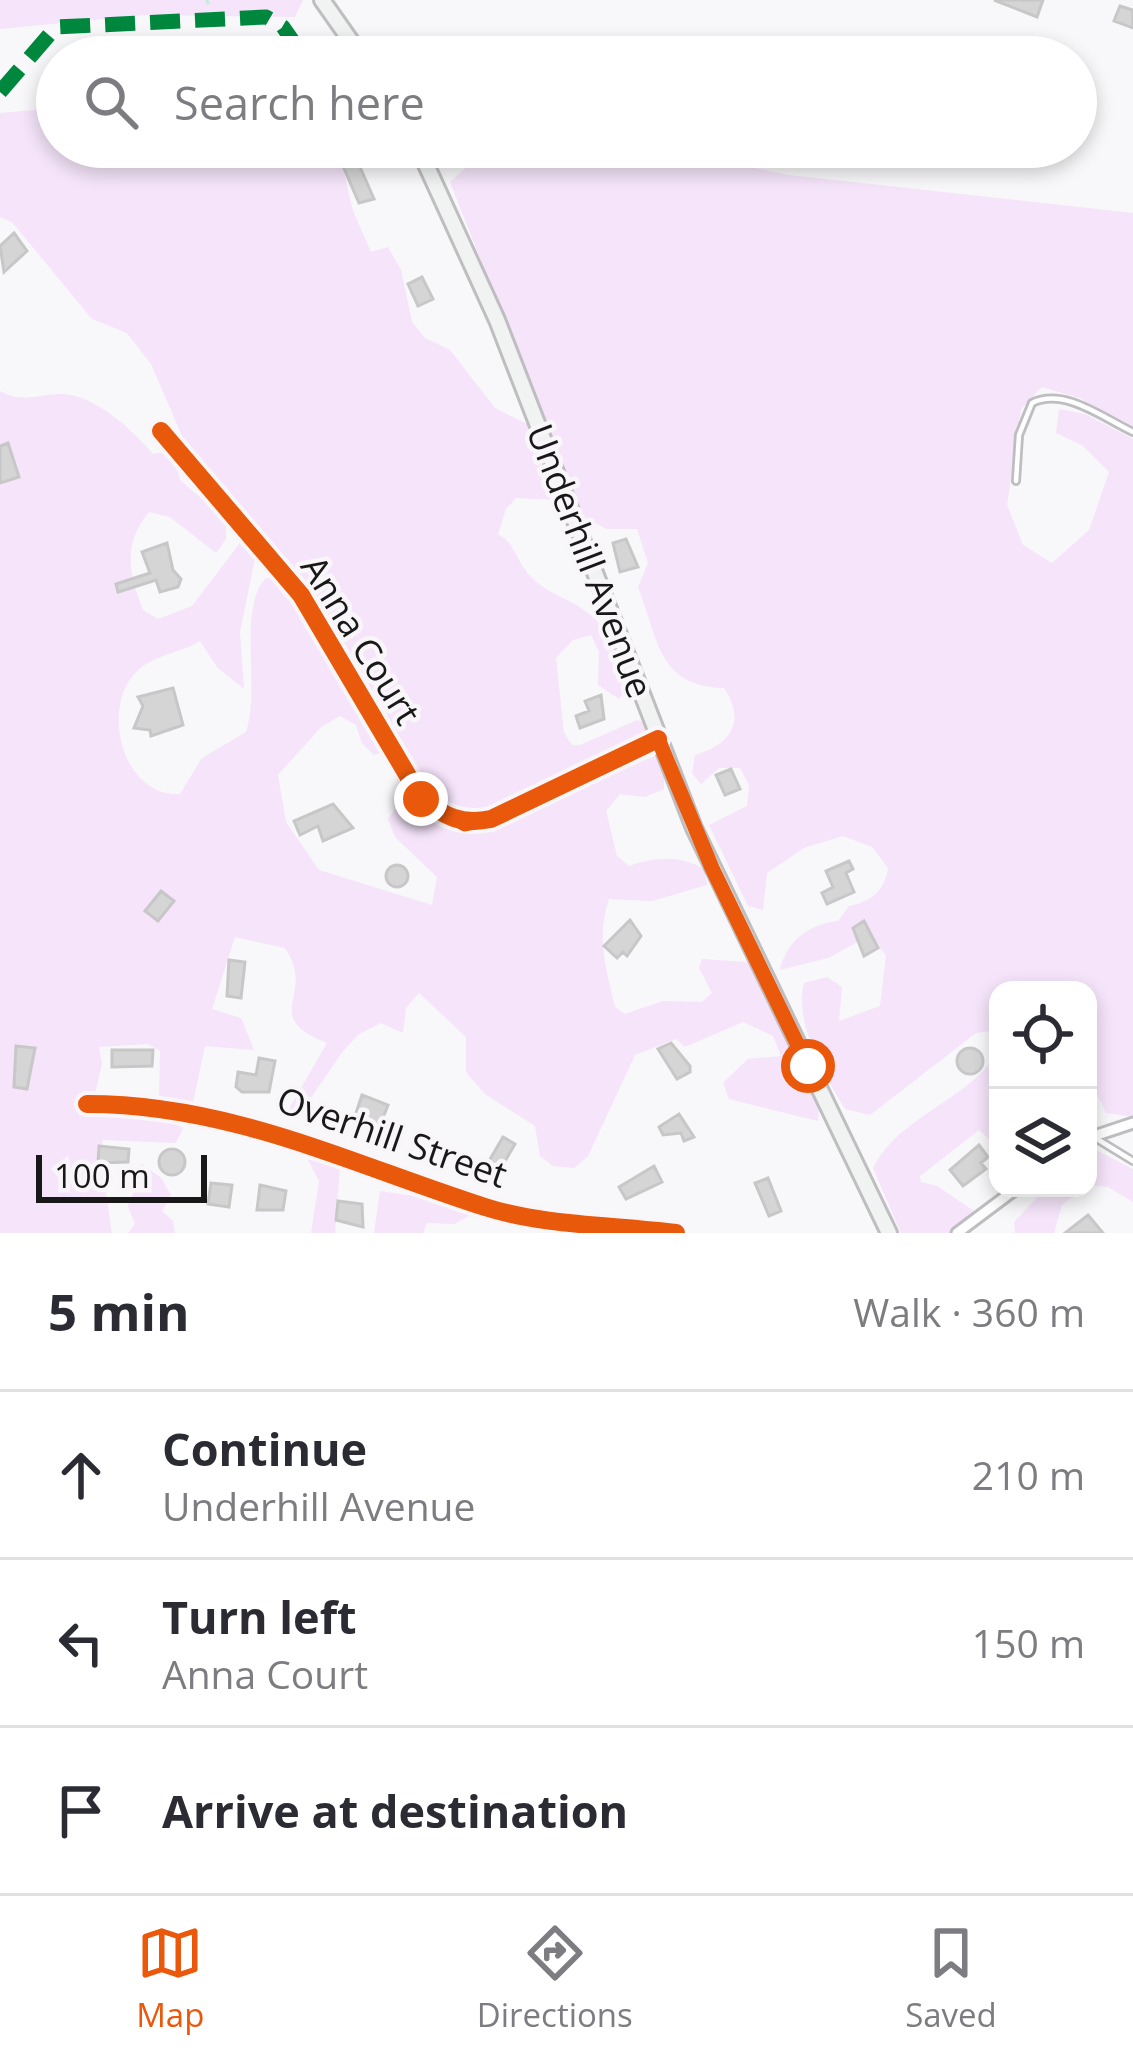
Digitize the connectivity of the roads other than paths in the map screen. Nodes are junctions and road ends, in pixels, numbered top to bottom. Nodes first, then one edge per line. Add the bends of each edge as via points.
1 (322, 0) edge
2 (347, 36) edge
3 (428, 168) edge
4 (161, 431) dead end
5 (1133, 432) edge
6 (1016, 481) dead end
7 (658, 739) junction
8 (87, 1104) dead end
9 (1133, 1123) edge
10 (1097, 1135) edge
11 (1097, 1141) edge
12 (1133, 1161) edge
13 (1005, 1197) edge
14 (676, 1233) edge
15 (889, 1233) edge
16 (957, 1233) edge

1 - 2 main road
3 - 7 main road, Underhill Avenue via 497,320
4 - 7 street, Anna Court via 302,596 421,799 441,814 465,824 491,819
5 - 6 lane via 1045,397 1032,403 1019,435
7 - 15 main road, Underhill Avenue
8 - 14 street, Overhill Street via 150,1104 226,1118 502,1211
9 - 10 street
11 - 12 lane
13 - 16 street

